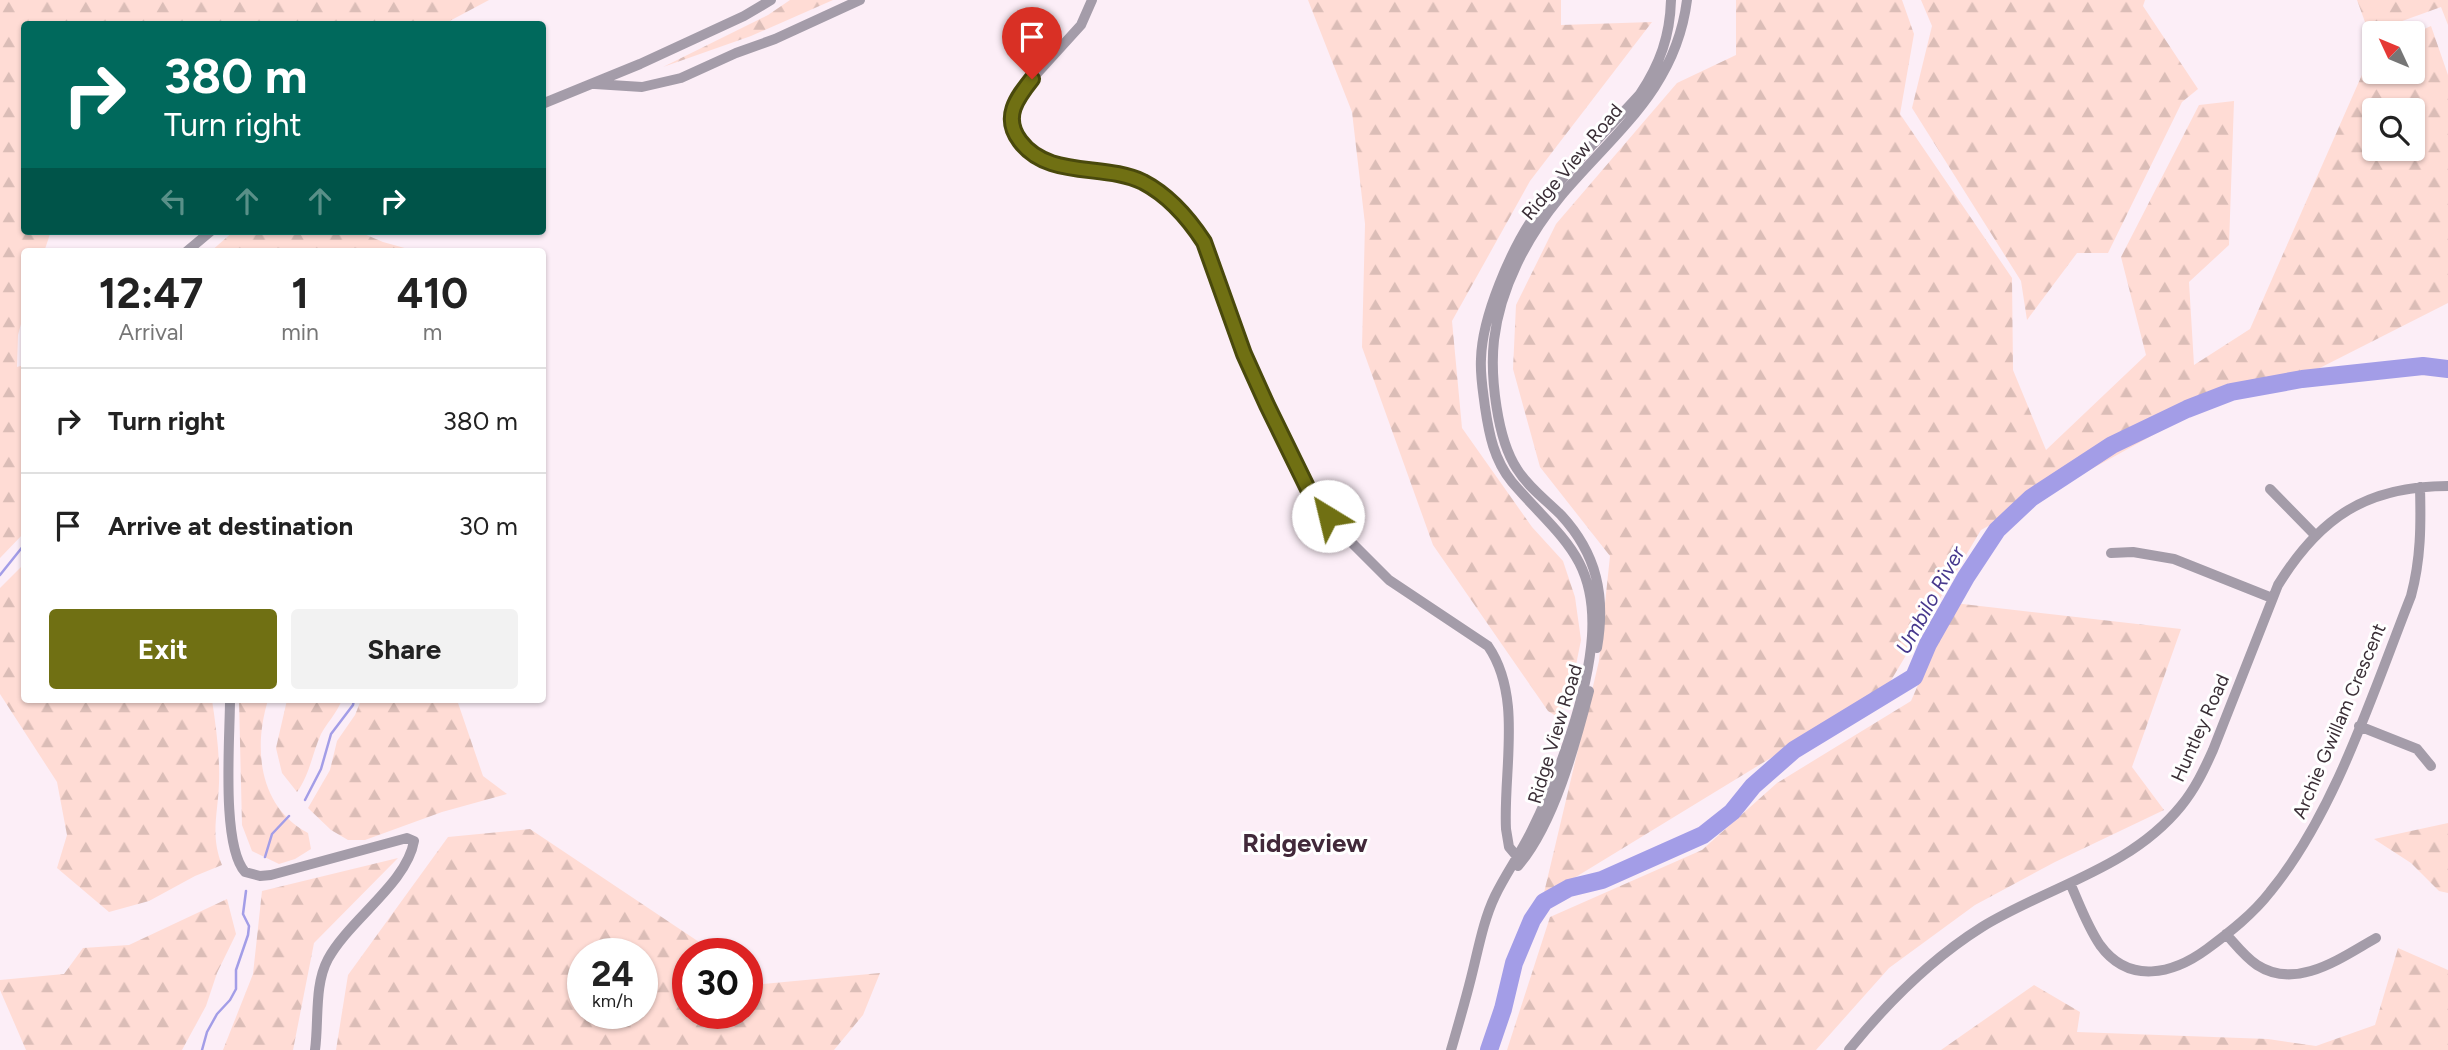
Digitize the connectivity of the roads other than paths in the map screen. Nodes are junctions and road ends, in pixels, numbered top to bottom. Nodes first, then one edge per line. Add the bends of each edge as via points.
1 (771, 0) edge
2 (860, 0) edge
3 (1092, 0) edge
4 (1671, 0) edge
5 (1687, 0) edge
6 (595, 84) junction
7 (546, 102) edge
8 (1602, 143) junction
9 (206, 235) edge
10 (191, 248) edge
11 (2448, 486) edge
12 (2420, 487) junction
13 (2270, 489) dead end
14 (2315, 536) junction
15 (2111, 553) dead end
16 (2272, 598) junction
17 (230, 703) edge
18 (2359, 726) junction
19 (2431, 766) dead end
20 (1519, 859) junction
21 (2070, 883) junction
22 (2226, 934) junction
23 (2376, 938) dead end
24 (315, 1050) edge
25 (1451, 1050) edge
26 (1849, 1050) edge

1 - 6 street
2 - 6 street via 681,78 642,87
3 - 20 street via 1081,25 1016,100 1011,123 1017,138 1029,152 1051,164 1116,173 1143,182 1181,212 1204,242 1244,354 1309,491 1348,540 1389,580 1488,646 1508,697 1505,820 1509,847
4 - 8 street, Ridge View Road via 1659,63
5 - 8 street, Ridge View Road via 1665,72 1637,113
6 - 7 street
8 - 20 street, Ridge View Road via 1561,180 1534,216 1484,331 1482,383 1500,464 1573,549 1591,597 1592,636 1581,695 1552,783
9 - 10 street
11 - 12 street, Huntley Road
12 - 14 street, Huntley Road via 2358,505
12 - 18 street, Archie Gwillam Crescent via 2415,582
13 - 14 street
14 - 16 street, Huntley Road via 2293,560
15 - 16 street via 2162,556
16 - 21 street, Huntley Road via 2213,750 2182,805 2129,853
17 - 24 street via 230,813 236,858 245,872 271,875 407,838 414,841 402,870 324,967
18 - 19 street via 2417,749
18 - 22 street, Archie Gwillam Crescent via 2306,841 2270,893
20 - 25 street, Ridge View Road via 1487,918
21 - 22 street, Archie Gwillam Crescent via 2095,937 2121,965 2168,970
21 - 26 street, Huntley Road via 1993,921 1960,943 1907,987
22 - 23 street via 2256,965 2279,974 2315,971

